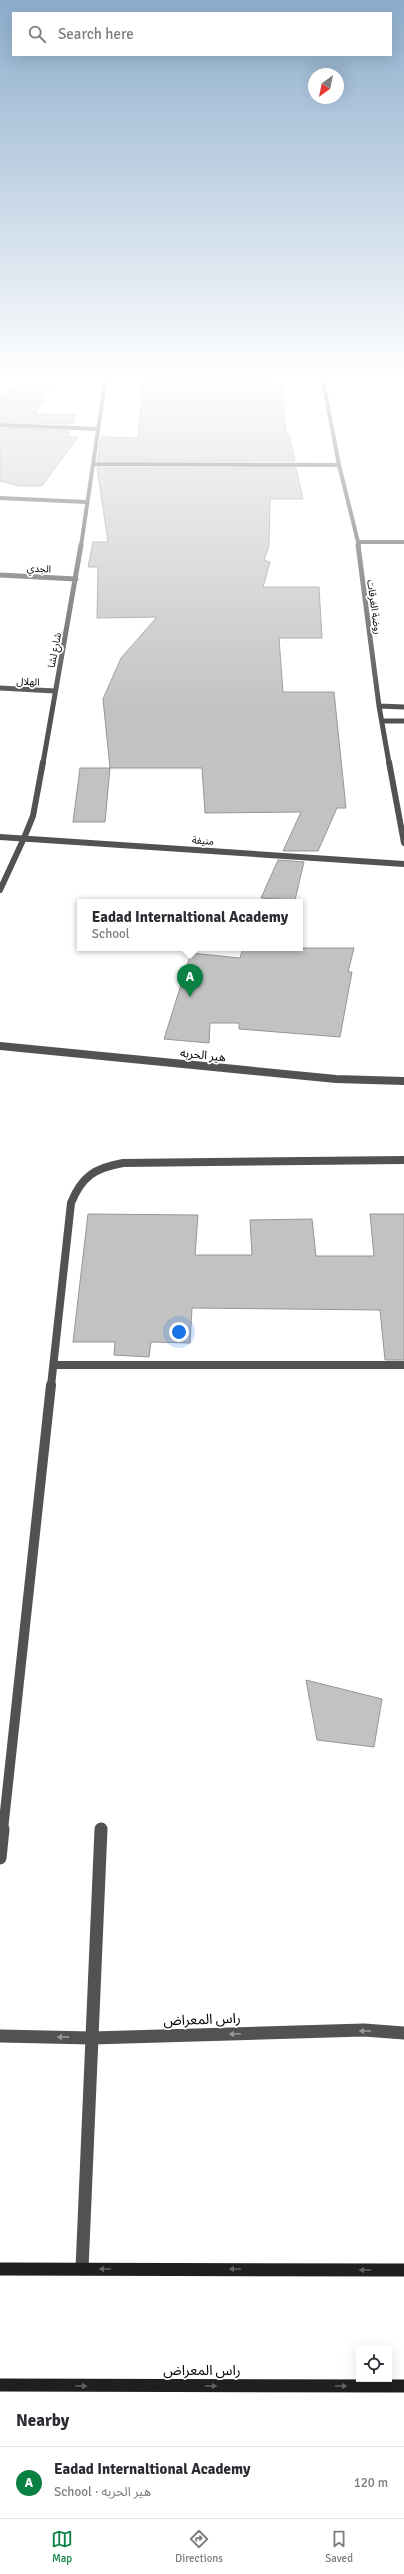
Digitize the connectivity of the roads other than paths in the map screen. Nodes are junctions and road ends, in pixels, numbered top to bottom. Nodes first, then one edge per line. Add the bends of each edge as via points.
1 (89, 488) edge
2 (345, 488) edge
3 (0, 498) edge
4 (86, 502) junction
5 (358, 542) junction
6 (404, 542) edge
7 (0, 575) edge
8 (76, 579) junction
9 (0, 688) edge
10 (55, 692) junction
11 (380, 706) junction
12 (404, 707) edge
13 (382, 721) junction
14 (404, 722) edge
15 (0, 837) edge
16 (24, 838) junction
17 (404, 843) edge
18 (404, 864) edge
19 (0, 890) edge
20 (0, 1046) edge
21 (404, 1081) edge
22 (404, 1160) edge
23 (55, 1365) junction
24 (404, 1365) edge
25 (101, 1829) dead end
26 (0, 1858) edge
27 (404, 2033) edge
28 (0, 2036) edge
29 (92, 2038) junction
30 (0, 2269) edge
31 (82, 2269) junction
32 (404, 2270) edge
33 (0, 2386) edge
34 (404, 2386) edge
35 (55, 2390) edge

1 - 4 street, شارع لشا
2 - 5 street, روضة الغرقات
3 - 4 street
4 - 8 street, شارع لشا
5 - 6 street
5 - 11 street, روضة الغرقات
7 - 8 street, الجدي
8 - 10 street, شارع لشا
9 - 10 street, الهلال
10 - 16 street, شارع لشا via 33,816
11 - 12 street
11 - 13 street, روضة الغرقات
13 - 14 street
13 - 17 street, روضة الغرقات
15 - 16 street, منيفة
16 - 18 street, منيفة
16 - 19 street, شارع لشا
20 - 21 street, هير الحربه via 336,1079
22 - 23 street via 123,1163 88,1173 78,1184 72,1202
23 - 24 street
23 - 26 street
25 - 29 street
27 -> 29 street, راس المعراض via 364,2030
29 -> 28 street, راس المعراض
29 - 31 street
30 - 31 street
32 -> 31 street
33 - 35 street, راس المعراض
35 -> 34 street, راس المعراض

